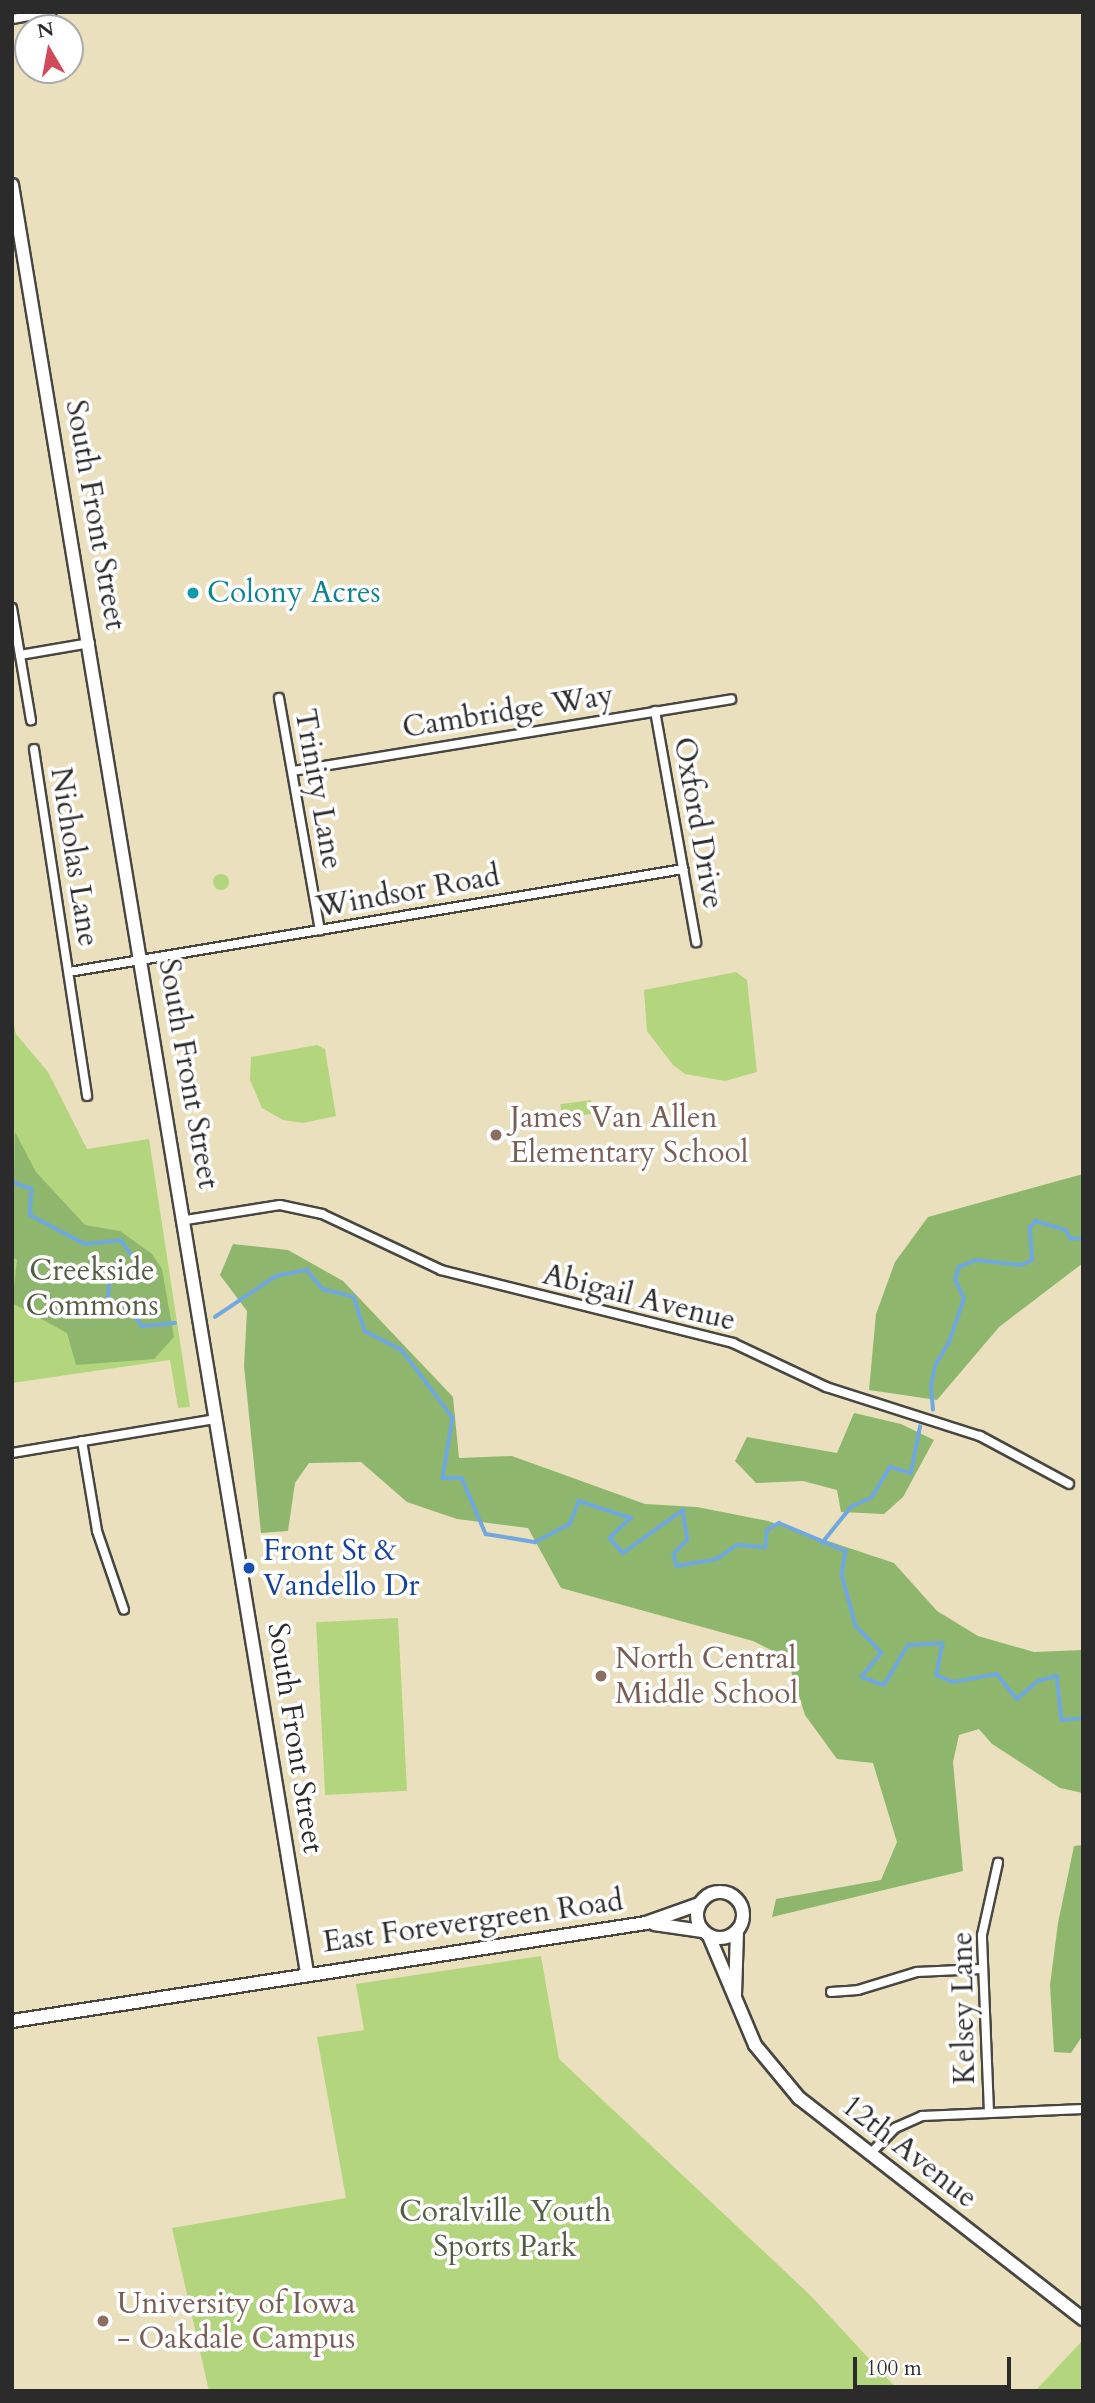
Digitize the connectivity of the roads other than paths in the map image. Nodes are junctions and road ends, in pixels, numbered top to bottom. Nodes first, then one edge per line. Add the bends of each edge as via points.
1 (51, 12) edge
2 (12, 19) edge
3 (12, 185) edge
4 (12, 608) edge
5 (91, 643) junction
6 (20, 655) junction
7 (279, 698) dead end
8 (731, 699) dead end
9 (654, 711) junction
10 (31, 720) dead end
11 (34, 749) dead end
12 (292, 771) junction
13 (683, 869) junction
14 (320, 930) junction
15 (696, 942) dead end
16 (142, 959) junction
17 (69, 972) junction
18 (87, 1096) dead end
19 (186, 1220) junction
20 (216, 1419) junction
21 (82, 1441) junction
22 (12, 1452) edge
23 (1069, 1484) dead end
24 (124, 1610) dead end
25 (998, 1863) dead end
26 (699, 1904) junction
27 (646, 1923) junction
28 (737, 1931) junction
29 (706, 1933) junction
30 (981, 1969) junction
31 (307, 1972) junction
32 (831, 1992) dead end
33 (734, 1999) junction
34 (12, 2021) edge
35 (1083, 2109) edge
36 (989, 2112) junction
37 (870, 2154) junction
38 (1083, 2319) edge

1 - 2 street
3 - 5 street, South Front Street
4 - 6 street
5 - 6 street
5 - 16 street, South Front Street
6 - 10 street
7 - 12 street, Trinity Lane
8 - 9 street, Cambridge Way
9 - 12 street, Cambridge Way
9 - 13 street, Oxford Drive
11 - 17 street, Nicholas Lane
12 - 14 street, Trinity Lane
13 - 14 street, Windsor Road
13 - 15 street, Oxford Drive
14 - 16 street, Windsor Road
16 - 17 street, Nicholas Lane
16 - 19 street, South Front Street
17 - 18 street, Nicholas Lane
19 - 20 street, South Front Street
19 - 23 street, Abigail Avenue via 280,1205 322,1214 441,1270 733,1343 826,1387 980,1436
20 - 21 street
20 - 31 street, South Front Street
21 - 22 street
21 - 24 street via 97,1531
25 - 30 street, Kelsey Lane via 982,1935
26 - 27 street, East Forevergreen Road
26 - 28 street via 710,1894 731,1894 743,1908
26 - 29 street via 697,1918
27 - 29 street, East Forevergreen Road
27 - 31 street, East Forevergreen Road
28 - 29 street via 725,1938
28 - 33 street, 12th Avenue
29 - 33 street, 12th Avenue
30 - 32 street via 917,1972 858,1990
30 - 36 street, Kelsey Lane
31 - 34 street, East Forevergreen Road
33 - 37 street, 12th Avenue via 755,2045 782,2080
35 - 36 street
36 - 37 street via 906,2121
37 - 38 street, 12th Avenue

